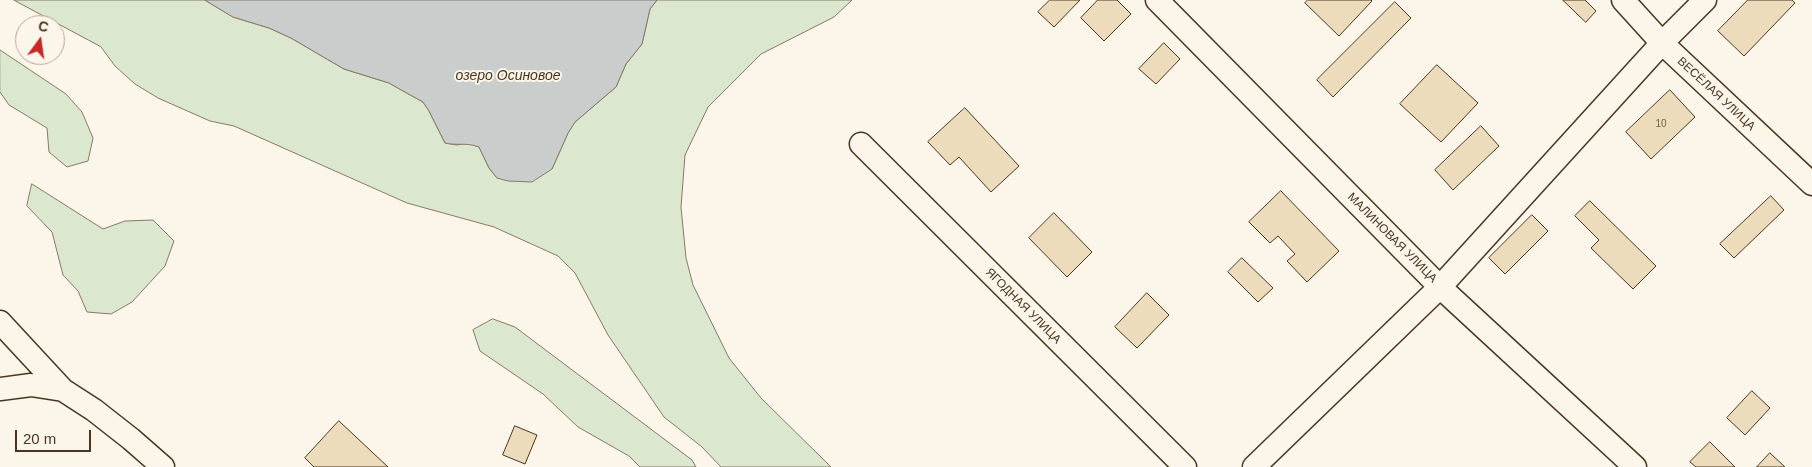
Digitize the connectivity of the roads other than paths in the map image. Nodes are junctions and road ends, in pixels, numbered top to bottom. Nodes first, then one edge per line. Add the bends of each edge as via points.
1 (1157, 0) edge
2 (1624, 0) edge
3 (1705, 0) edge
4 (1662, 43) junction
5 (861, 144) dead end
6 (1812, 184) edge
7 (1440, 287) junction
8 (0, 322) edge
9 (0, 390) edge
10 (63, 390) junction
11 (164, 467) edge
12 (1185, 467) edge
13 (1254, 467) edge
14 (1634, 467) edge

1 - 7 street, МАЛИНОВАЯ УЛИЦА
2 - 4 street, ВЕСЁЛАЯ УЛИЦА
3 - 4 street
4 - 6 street, ВЕСЁЛАЯ УЛИЦА
4 - 7 street
5 - 12 street, ЯГОДНАЯ УЛИЦА
7 - 13 street
7 - 14 street, МАЛИНОВАЯ УЛИЦА
8 - 10 street
9 - 10 street via 31,385
10 - 11 street via 116,427

